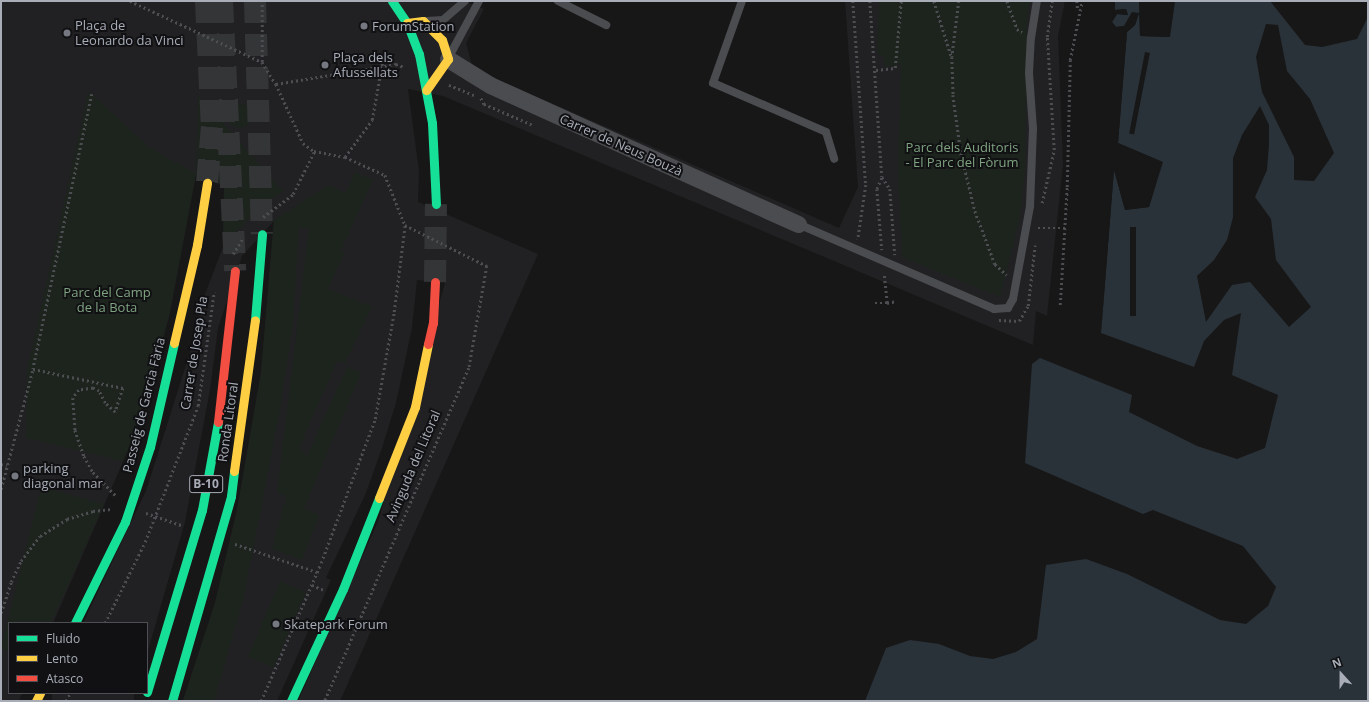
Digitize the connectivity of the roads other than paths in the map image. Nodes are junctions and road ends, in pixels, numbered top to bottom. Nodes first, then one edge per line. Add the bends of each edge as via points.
1 (392, 1) edge
2 (465, 1) edge
3 (480, 1) edge
4 (558, 1) edge
5 (742, 1) edge
6 (1037, 1) edge
7 (423, 21) junction
8 (407, 22) junction
9 (606, 25) dead end
10 (448, 59) junction
11 (426, 90) junction
12 (834, 159) dead end
13 (207, 183) tunnel mouth
14 (436, 204) tunnel mouth
15 (798, 224) joint
16 (262, 234) tunnel mouth
17 (235, 271) tunnel mouth
18 (435, 282) tunnel mouth
19 (75, 622) edge
20 (148, 689) edge
21 (172, 701) edge
22 (291, 701) edge

1 - 8 main road
2 - 7 lane via 444,20
3 - 10 lane
4 - 9 lane
5 - 12 lane via 713,83 826,132
6 - 15 lane via 1029,73 1033,129 1030,206 1013,299 1008,308 994,309
7 - 8 main road
7 - 10 main road via 442,40
8 - 11 main road via 419,54
10 - 11 main road
10 - 15 street, Carrer de Neus Bouzà via 490,86
11 - 14 main road via 435,156
13 - 19 main road, Passeig de Garcia Fària via 197,245 150,446 125,522
16 - 21 main road, Ronda Litoral / B-10 via 256,315 231,496
17 - 20 main road, Ronda Litoral / B-10 via 218,420 202,510
18 - 22 main road, Avinguda del Litoral via 434,323 415,407 342,593

